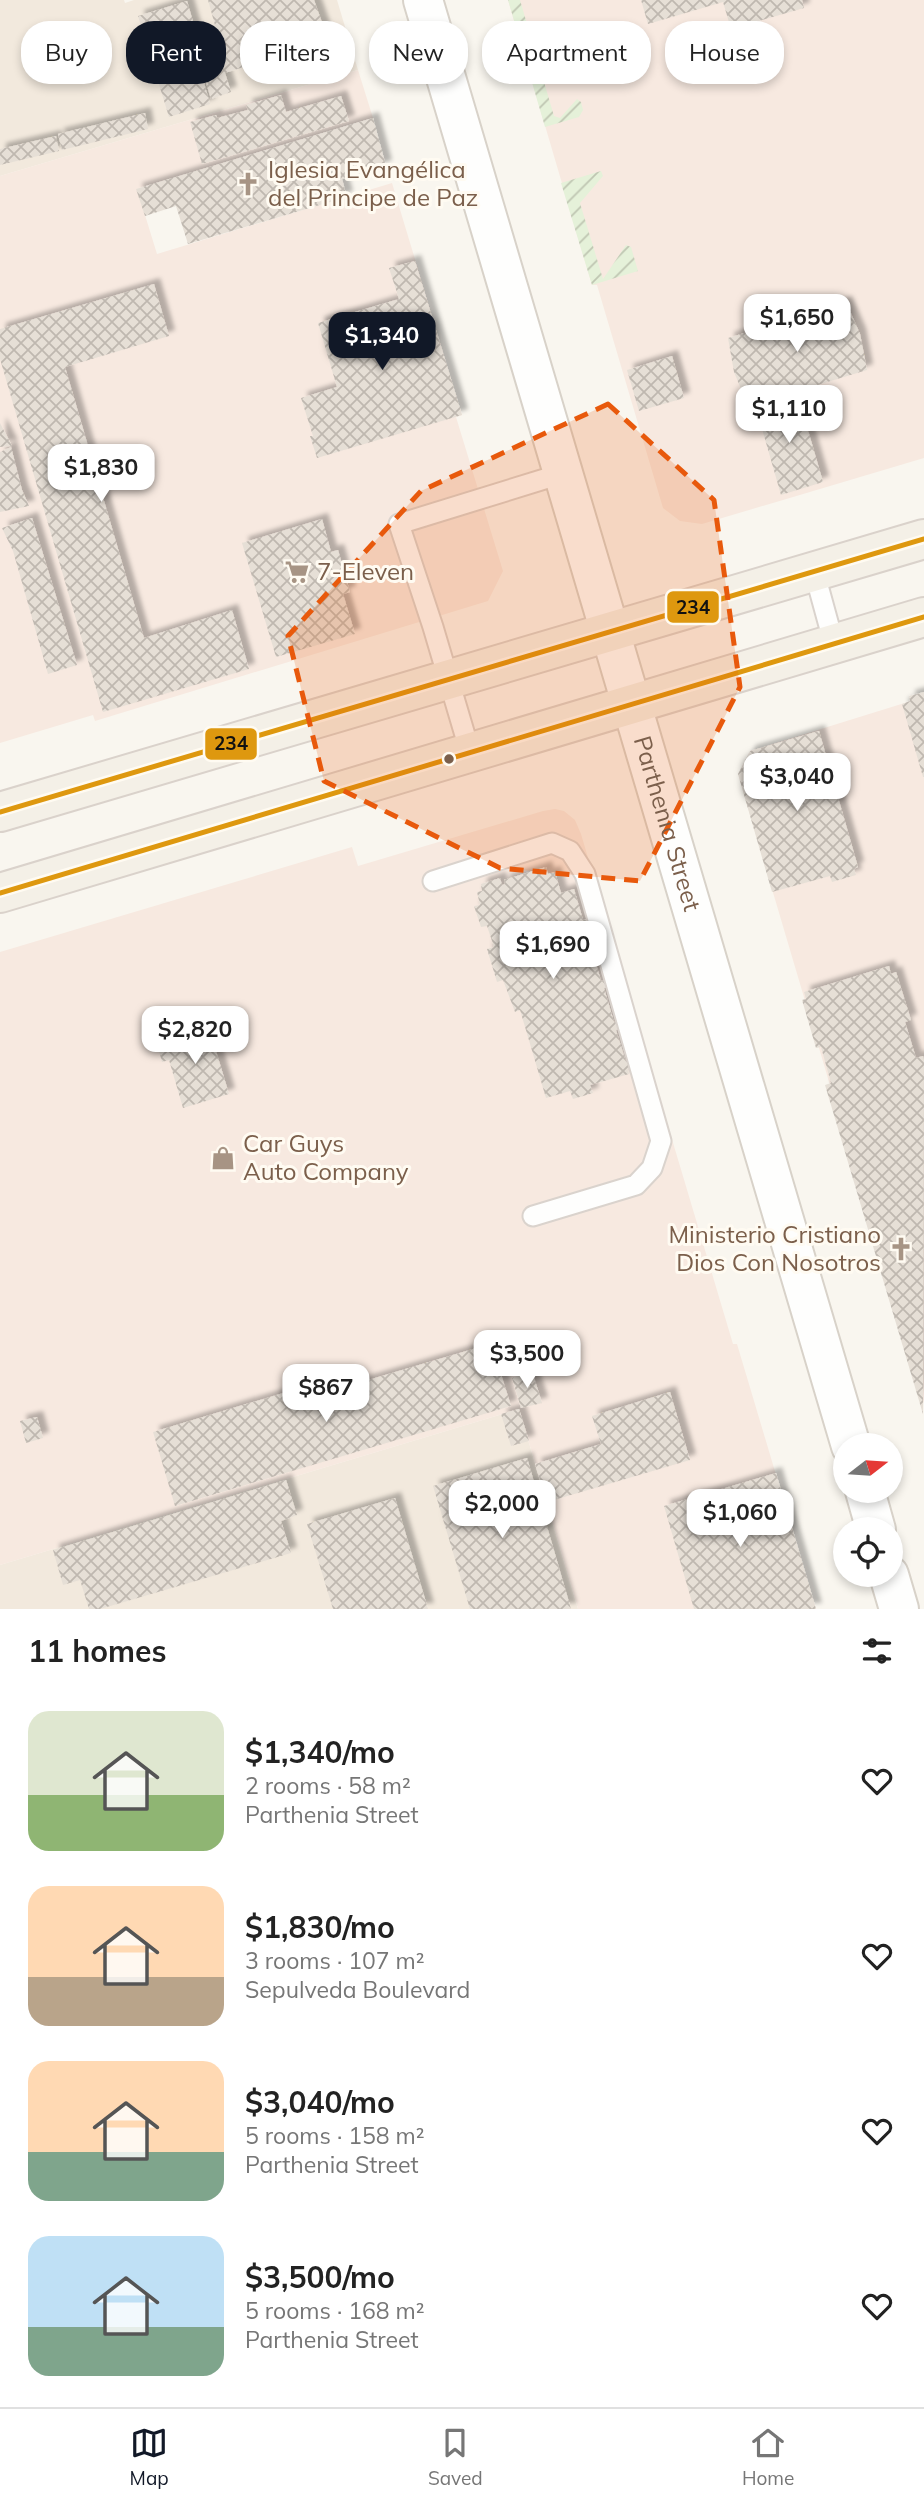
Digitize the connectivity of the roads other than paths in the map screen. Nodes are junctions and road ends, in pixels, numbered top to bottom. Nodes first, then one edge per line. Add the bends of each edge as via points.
1 (423, 0) edge
2 (564, 473) junction
3 (924, 539) edge
4 (814, 571) junction
5 (924, 617) edge
6 (612, 632) junction
7 (834, 644) junction
8 (448, 680) junction
9 (633, 704) junction
10 (470, 752) junction
11 (0, 813) edge
12 (433, 881) dead end
13 (0, 893) edge
14 (533, 1216) dead end
15 (847, 1433) edge
16 (893, 1587) edge
17 (899, 1609) edge

1 - 2 main road, Parthenia Street
2 - 6 main road, Parthenia Street
2 - 8 lane via 399,524
3 - 4 main road
4 - 6 main road
4 - 7 lane
5 - 7 main road
6 - 8 main road
6 - 9 main road, Parthenia Street
7 - 9 main road
8 - 10 lane
8 - 11 main road
9 - 10 main road
9 - 15 main road, Parthenia Street
10 - 13 main road
12 - 14 lane via 552,843 570,851 585,874 661,1141 653,1168 636,1185
16 - 17 main road

